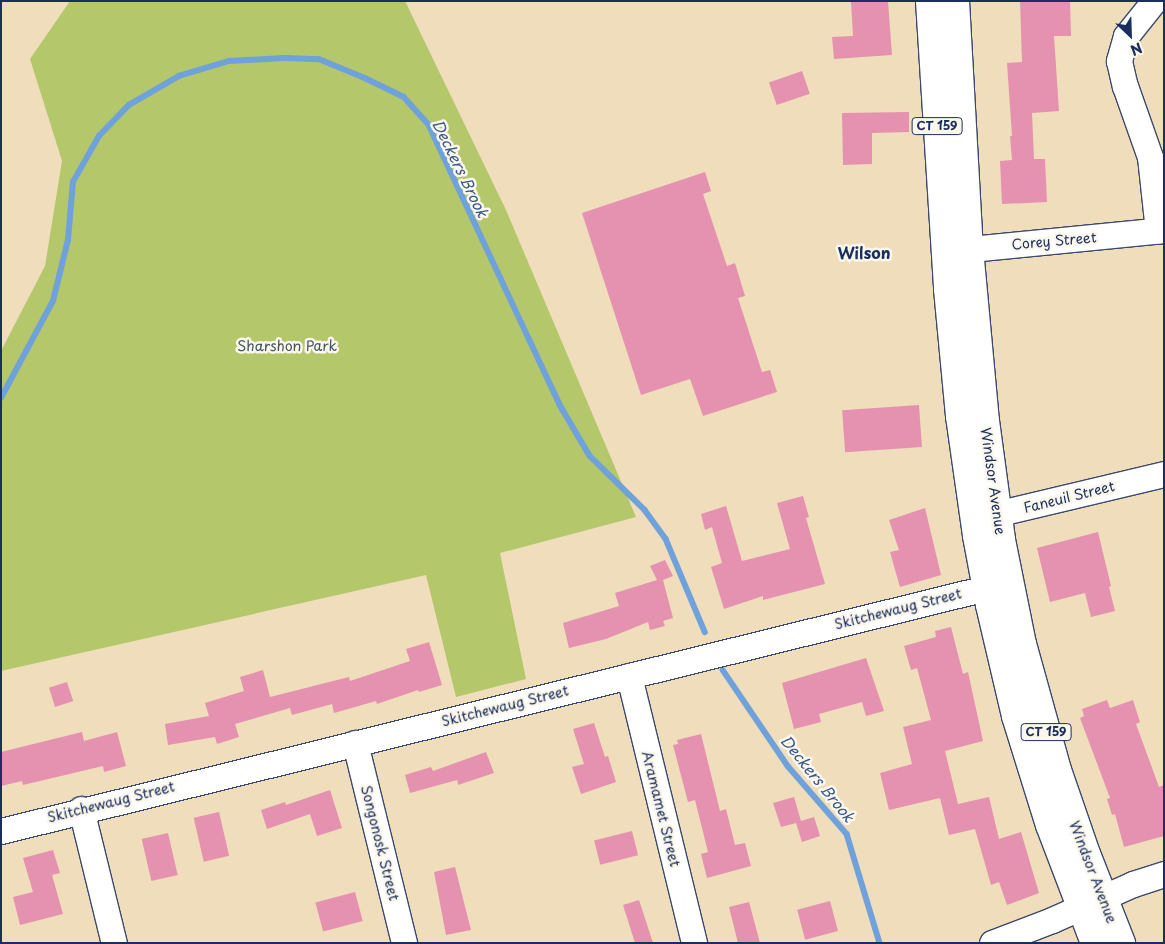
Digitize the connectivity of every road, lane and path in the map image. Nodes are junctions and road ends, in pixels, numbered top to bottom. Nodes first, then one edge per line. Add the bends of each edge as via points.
1 (930, 1) edge
2 (955, 1) edge
3 (1154, 1) edge
4 (1161, 230) edge
5 (957, 250) junction
6 (1164, 474) edge
7 (986, 517) junction
8 (998, 585) junction
9 (629, 676) junction
10 (355, 742) junction
11 (81, 809) junction
12 (1, 831) edge
13 (1164, 874) edge
14 (1091, 902) junction
15 (114, 943) edge
16 (404, 943) edge
17 (694, 943) edge
18 (992, 943) edge
19 (1095, 943) edge
20 (1121, 943) edge

1 - 5 main road, Windsor Avenue / CT 159
2 - 5 main road, Windsor Avenue / CT 159
3 - 4 street via 1126,36 1119,61 1150,157
4 - 5 street, Corey Street
5 - 7 main road, Windsor Avenue / CT 159 via 979,365
6 - 7 street, Faneuil Street
7 - 8 main road, Windsor Avenue / CT 159
8 - 9 street, Skitchewaug Street
8 - 14 main road, Windsor Avenue / CT 159 via 1022,644
9 - 10 street, Skitchewaug Street
9 - 17 street, Aramamet Street
10 - 11 street, Skitchewaug Street
10 - 16 street, Songonosk Street
11 - 12 street, Skitchewaug Street
11 - 15 street
13 - 14 street
14 - 18 street
14 - 19 main road, Windsor Avenue / CT 159
14 - 20 main road, Windsor Avenue / CT 159

